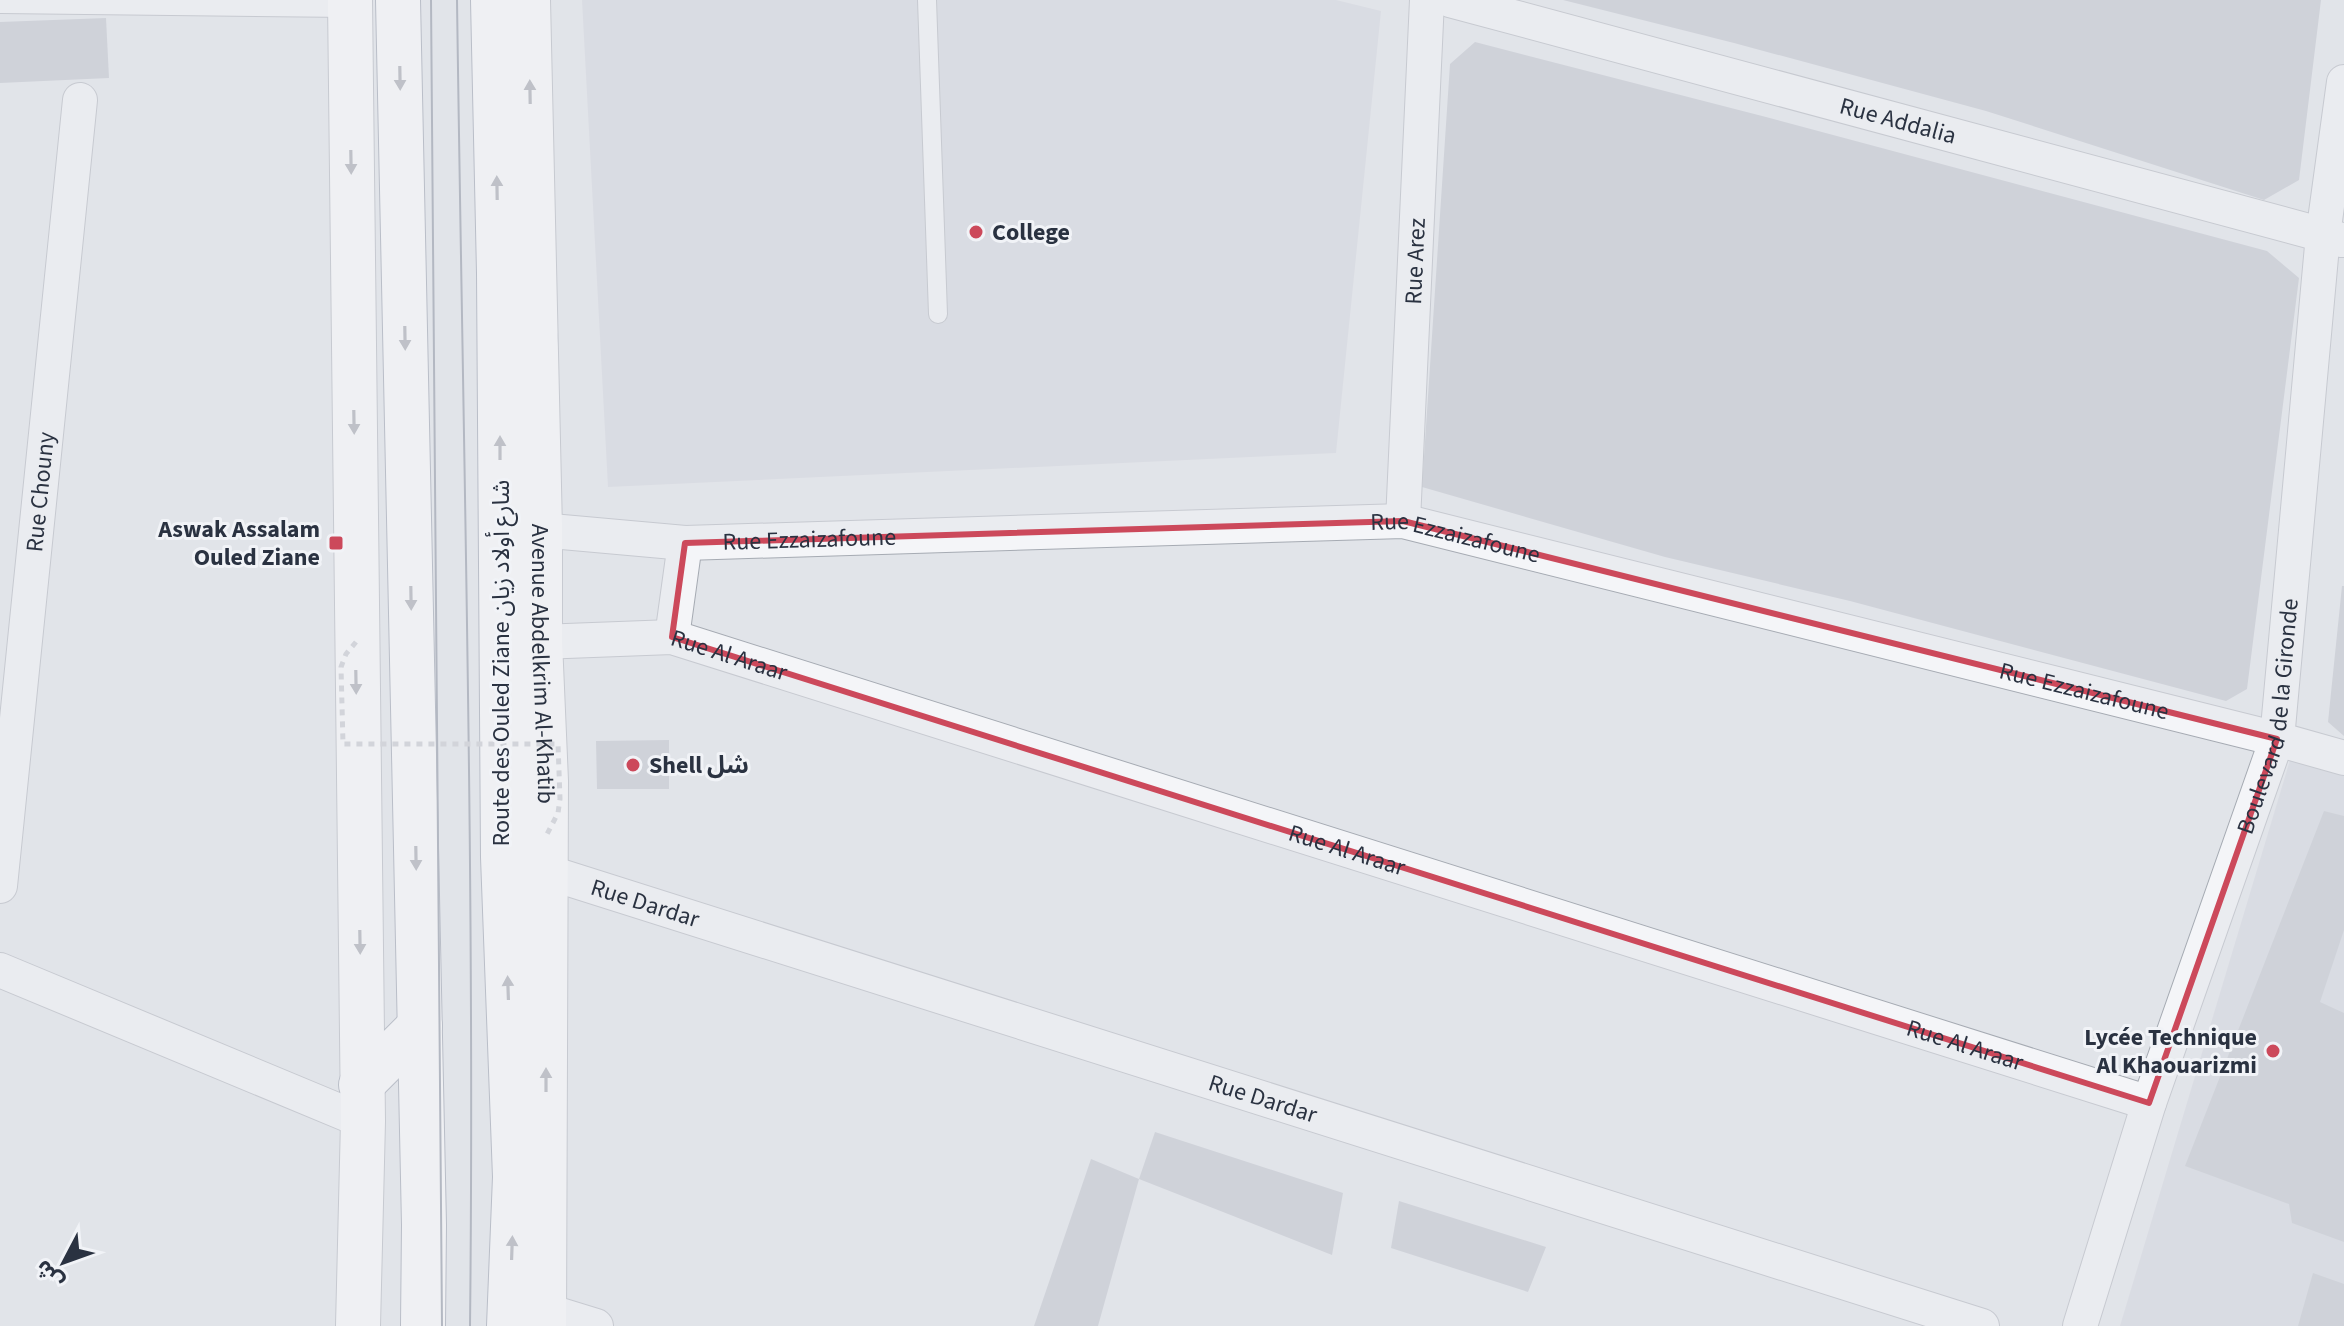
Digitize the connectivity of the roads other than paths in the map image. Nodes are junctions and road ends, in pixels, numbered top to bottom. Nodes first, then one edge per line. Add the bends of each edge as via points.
1 (398, 0) edge
2 (493, 0) edge
3 (528, 0) edge
4 (927, 0) edge
5 (1427, 0) edge
6 (1450, 0) edge
7 (0, 4) edge
8 (350, 4) edge
9 (2344, 82) edge
10 (80, 100) dead end
11 (2334, 238) edge
12 (499, 273) junction
13 (938, 314) dead end
14 (535, 339) junction
15 (1403, 521) junction
16 (540, 530) junction
17 (685, 543) junction
18 (672, 637) junction
19 (540, 642) junction
20 (2277, 739) junction
21 (2344, 758) edge
22 (544, 855) junction
23 (0, 886) edge
24 (0, 970) edge
25 (420, 1026) junction
26 (362, 1103) junction
27 (2149, 1103) junction
28 (546, 1126) junction
29 (515, 1177) junction
30 (532, 1321) edge
31 (358, 1326) edge
32 (423, 1326) edge
33 (596, 1326) edge
34 (1982, 1326) edge
35 (2080, 1326) edge

1 -> 25 main road
12 -> 2 main road, Route des Ouled Ziane شارع أولاد زيان
14 -> 3 main road, Avenue Abdelkrim Al-Khatib
4 - 13 lane
5 - 15 street, Rue Arez
6 - 11 street, Rue Addalia
7 - 8 lane
8 -> 26 main road
9 - 11 street, Boulevard de la Gironde
10 - 23 street, Rue Chouny
11 - 20 street, Boulevard de la Gironde
12 - 14 main road
29 -> 12 main road, Route des Ouled Ziane شارع أولاد زيان via 503,857
14 - 16 main road, Avenue Abdelkrim Al-Khatib
15 - 17 street, Rue Ezzaizafoune
15 - 20 street, Rue Ezzaizafoune
16 - 17 street, Rue Ezzaizafoune
16 - 19 main road, Avenue Abdelkrim Al-Khatib
17 - 18 street
18 - 19 street, Rue Al Araar
18 - 27 street, Rue Al Araar
19 - 22 main road, Avenue Abdelkrim Al-Khatib
20 - 21 street, Rue Ezzaizafoune
20 - 27 street, Boulevard de la Gironde
28 -> 22 main road, Avenue Abdelkrim Al-Khatib
22 - 34 street, Rue Dardar
24 - 26 street
25 - 26 main road
25 - 32 main road
26 - 31 main road
27 - 35 street, Boulevard de la Gironde
28 - 29 main road
28 - 30 main road, Avenue Abdelkrim Al-Khatib
30 -> 29 main road, Route des Ouled Ziane شارع أولاد زيان
30 - 33 street

